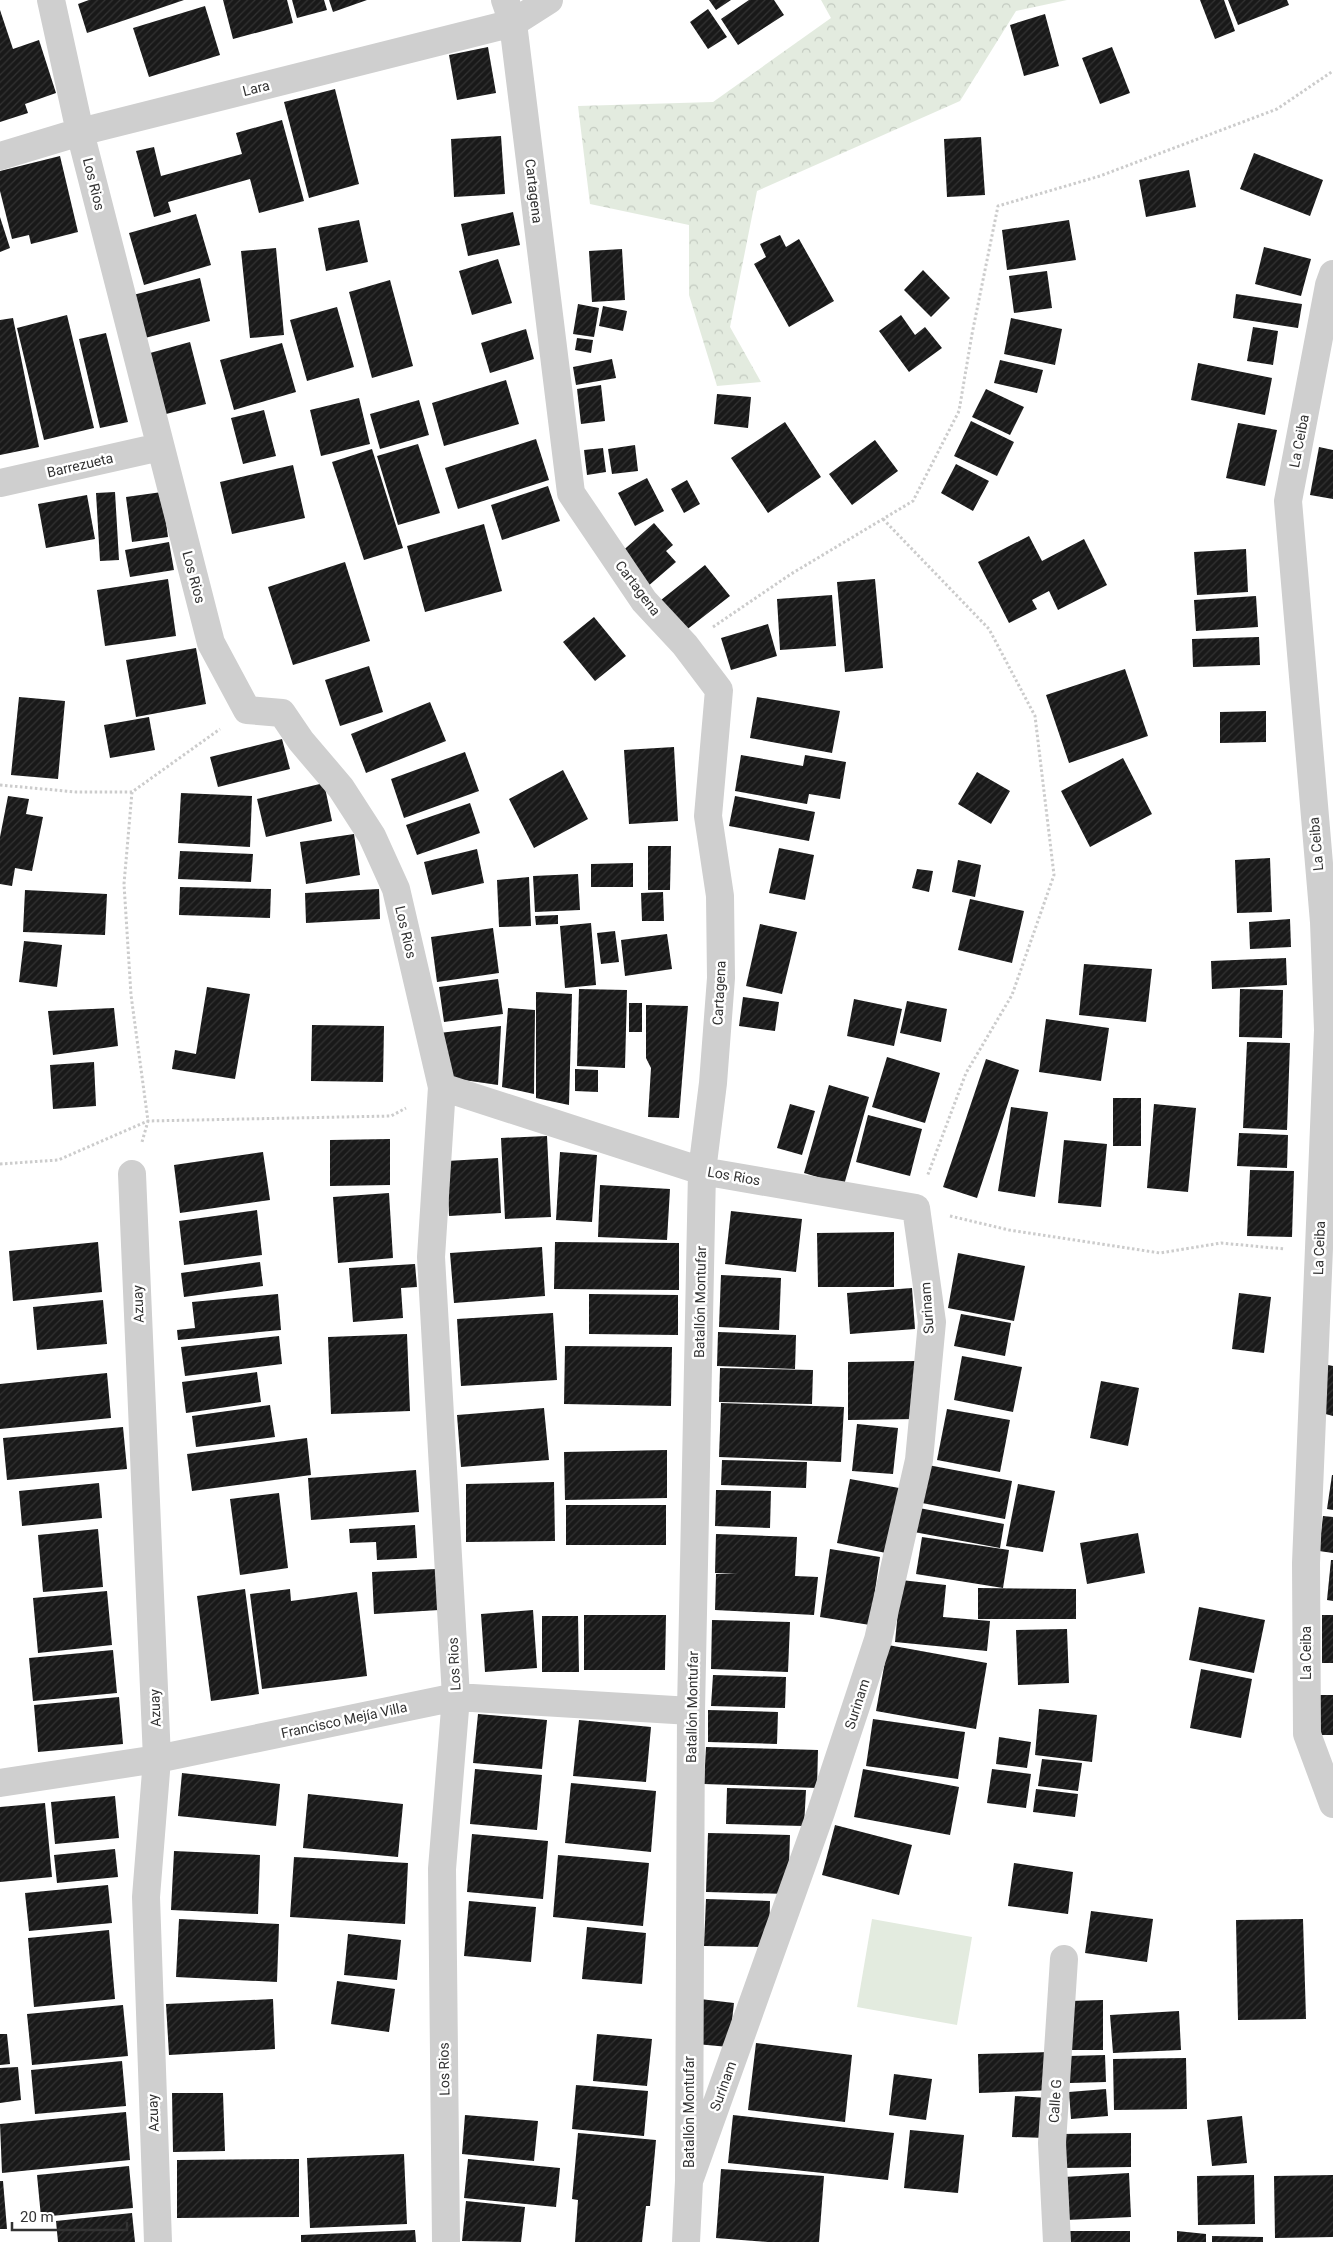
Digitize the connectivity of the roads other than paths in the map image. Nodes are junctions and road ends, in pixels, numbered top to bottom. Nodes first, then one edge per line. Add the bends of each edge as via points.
1 (51, 0) edge
2 (549, 0) edge
3 (509, 12) edge
4 (80, 132) junction
5 (0, 156) edge
6 (1333, 274) edge
7 (160, 447) junction
8 (0, 483) edge
9 (442, 1087) junction
10 (702, 1171) junction
11 (132, 1174) road end
12 (916, 1208) joint
13 (456, 1697) junction
14 (691, 1711) junction
15 (157, 1759) junction
16 (0, 1784) edge
17 (1333, 1804) edge
18 (1064, 1959) dead end
19 (689, 2181) junction
20 (158, 2242) edge
21 (446, 2242) edge
22 (686, 2242) edge
23 (1057, 2242) edge

1 - 4 street, Los Rios
2 - 3 street, Lara
3 - 4 street, Lara
3 - 10 street, Cartagena via 571,493 644,600 685,645 719,690 708,816 720,896 721,978 714,1083
4 - 5 street, Lara
4 - 7 street, Los Rios
6 - 17 street, La Ceiba via 1288,500 1325,942 1328,1030 1306,1562 1307,1734
7 - 8 street, Barrezueta
7 - 9 street, Los Rios via 211,643 247,710 282,713 341,788 372,836 396,889
9 - 10 street, Los Rios
9 - 13 street, Los Rios via 431,1256
10 - 12 street, Los Rios
10 - 14 street, Batallón Montufar
11 - 15 street, Azuay
12 - 19 street, Surinam via 932,1322 919,1460 878,1640 821,1812
13 - 14 street, Francisco Mejía Villa
13 - 15 street, Francisco Mejía Villa
13 - 21 street, Los Rios via 442,1869
14 - 19 street, Batallón Montufar
15 - 16 street, Francisco Mejía Villa
15 - 20 street, Azuay via 146,1897
18 - 23 street, Calle G via 1052,2143
19 - 22 street, Batallón Montufar

